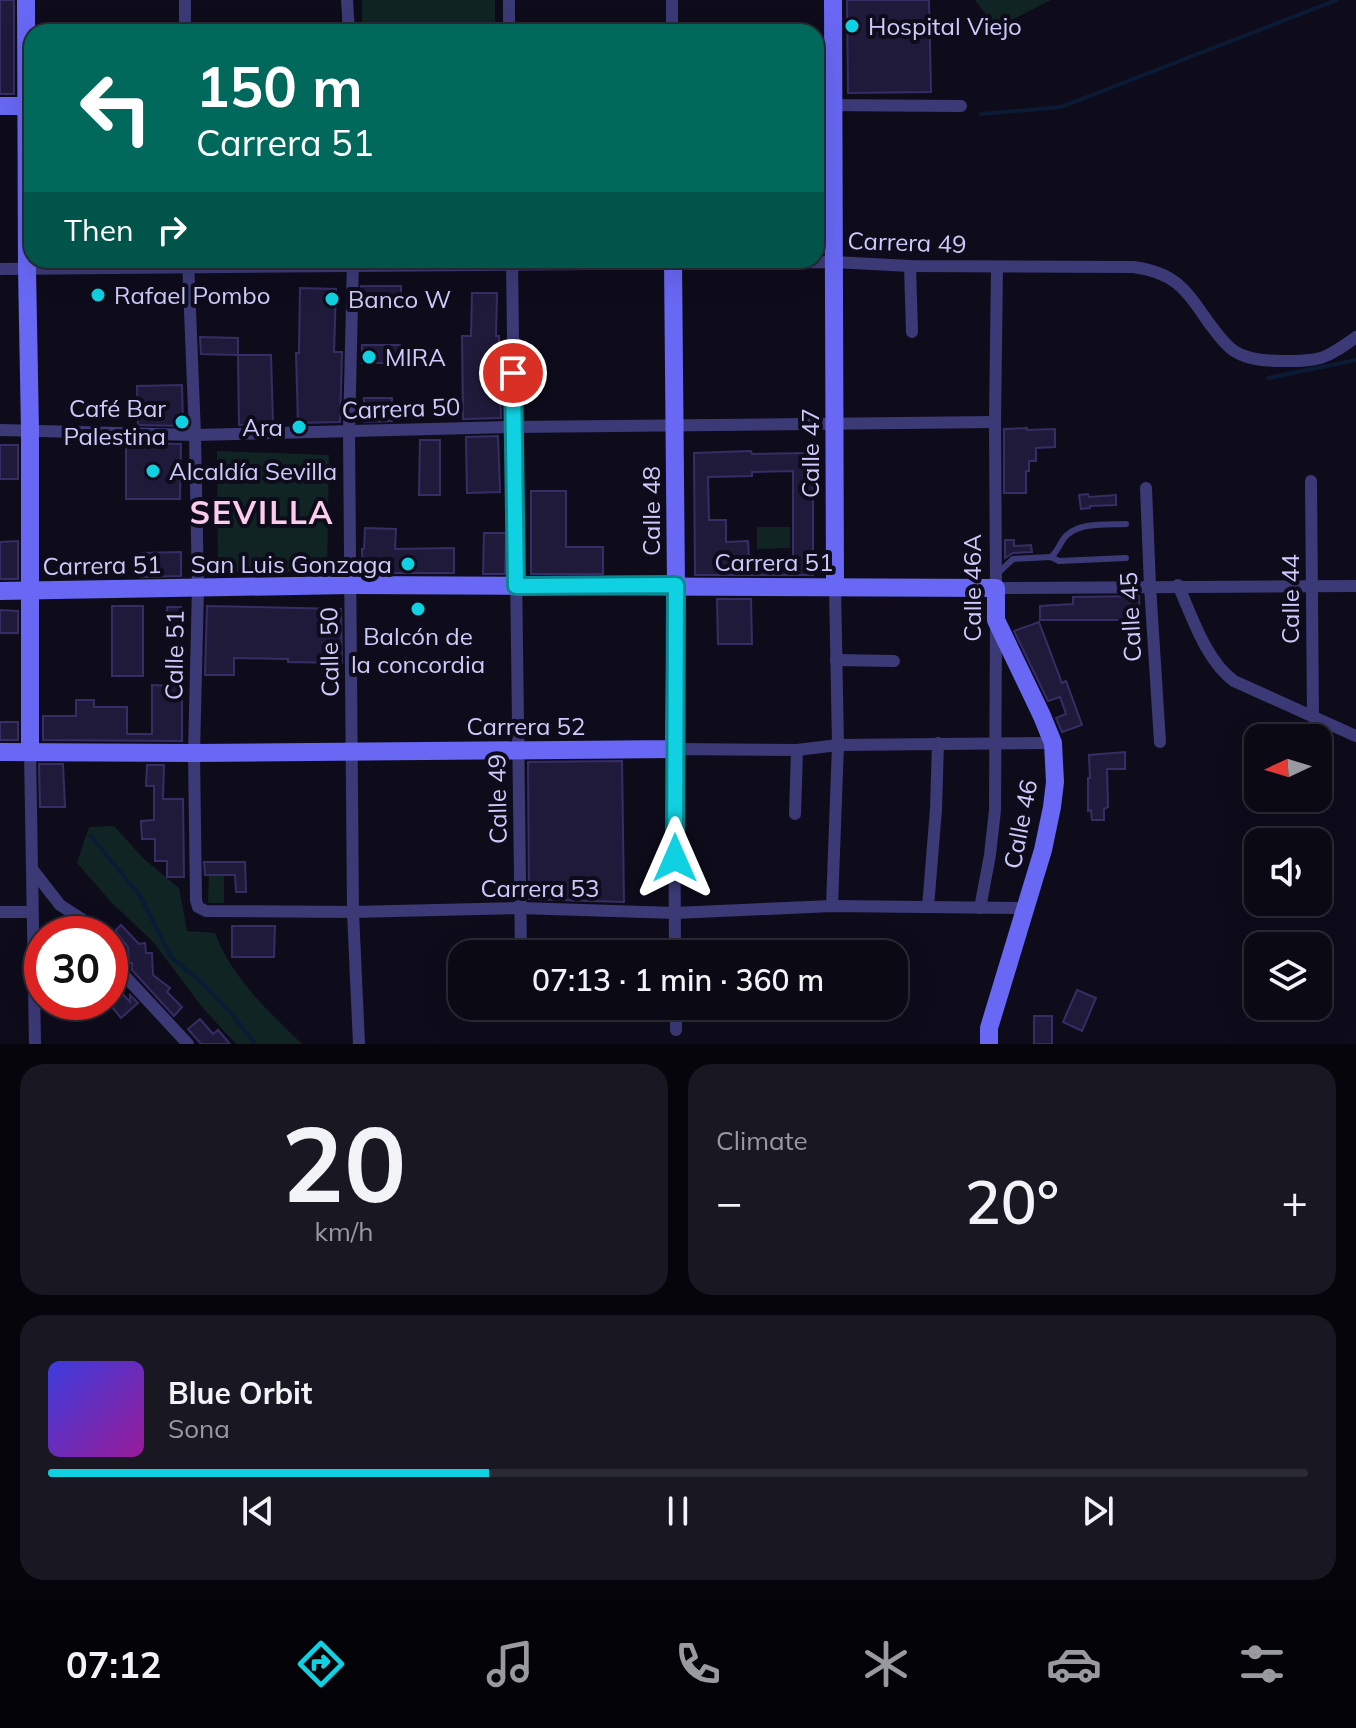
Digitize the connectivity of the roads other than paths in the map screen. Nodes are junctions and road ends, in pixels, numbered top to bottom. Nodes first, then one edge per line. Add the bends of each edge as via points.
1 (26, 0) edge
2 (185, 0) edge
3 (347, 0) edge
4 (509, 0) edge
5 (672, 0) edge
6 (833, 0) edge
7 (27, 24) edge
8 (185, 24) edge
9 (348, 24) edge
10 (509, 24) edge
11 (672, 24) edge
12 (825, 105) edge
13 (0, 106) edge
14 (24, 106) edge
15 (961, 106) dead end
16 (824, 262) edge
17 (834, 262) junction
18 (910, 266) junction
19 (997, 267) junction
20 (59, 268) edge
21 (188, 268) edge
22 (353, 268) edge
23 (512, 268) edge
24 (673, 268) edge
25 (0, 269) edge
26 (27, 269) junction
27 (912, 332) dead end
28 (1356, 337) edge
29 (995, 422) junction
30 (834, 424) junction
31 (675, 425) junction
32 (514, 427) junction
33 (0, 430) edge
34 (30, 430) junction
35 (349, 432) junction
36 (195, 435) junction
37 (1311, 481) dead end
38 (1146, 488) dead end
39 (1126, 524) dead end
40 (1051, 557) junction
41 (1126, 558) dead end
42 (996, 582) junction
43 (350, 585) junction
44 (676, 585) junction
45 (1178, 585) junction
46 (1312, 585) junction
47 (516, 586) junction
48 (1150, 586) junction
49 (1356, 586) edge
50 (835, 587) junction
51 (198, 588) junction
52 (0, 591) edge
53 (31, 591) junction
54 (996, 620) junction
55 (836, 660) junction
56 (894, 661) dead end
57 (1313, 717) junction
58 (1356, 736) edge
59 (1160, 742) dead end
60 (938, 743) junction
61 (996, 743) junction
62 (1053, 743) junction
63 (838, 745) junction
64 (674, 749) junction
65 (518, 750) junction
66 (797, 750) junction
67 (353, 751) junction
68 (0, 752) edge
69 (30, 752) junction
70 (194, 753) junction
71 (795, 814) dead end
72 (32, 869) junction
73 (832, 906) junction
74 (198, 907) joint
75 (928, 907) junction
76 (520, 908) junction
77 (980, 908) junction
78 (1026, 908) junction
79 (0, 912) edge
80 (32, 912) junction
81 (353, 912) junction
82 (675, 913) junction
83 (77, 916) edge
84 (521, 940) edge
85 (675, 940) edge
86 (128, 979) edge
87 (676, 1020) edge
88 (676, 1030) dead end
89 (35, 1044) edge
90 (188, 1044) edge
91 (359, 1044) edge
92 (989, 1044) edge

1 - 7 main road
2 - 8 street
3 - 9 street
4 - 10 street
5 - 11 street
6 - 12 main road, Calle 47
12 - 15 street
12 - 17 main road, Calle 47
13 - 14 main road
16 - 17 street, Carrera 49
17 - 18 street, Carrera 49
17 - 30 main road, Calle 47
18 - 19 street, Carrera 49
18 - 27 street
19 - 28 street, Carrera 49 via 1152,269 1187,292 1220,337 1249,358 1313,361
19 - 29 street, Calle 46A
20 - 26 street, Carrera 49
21 - 36 street, Calle 51
22 - 35 street, Calle 50
23 - 32 street, Calle 49
24 - 31 main road, Calle 48
25 - 26 street, Carrera 49
26 - 34 main road
29 - 30 street, Carrera 50
29 - 42 street, Calle 46A
30 - 31 street, Carrera 50
30 - 50 main road, Calle 47
31 - 32 street, Carrera 50
31 - 44 main road, Calle 48
32 - 35 street, Carrera 50
32 - 47 street, Calle 49
33 - 34 street, Carrera 50
34 - 36 street, Carrera 50
34 - 53 main road
35 - 36 street, Carrera 50
35 - 43 street, Calle 50
36 - 51 street, Calle 51
37 - 46 street, Calle 44
38 - 48 street, Calle 45
39 - 40 lane via 1079,527 1064,537
40 - 41 lane
40 - 42 lane via 1013,559
42 - 48 street, Carrera 51
42 - 50 main road, Carrera 51
42 - 54 main road, Calle 46A
43 - 47 main road, Carrera 51
43 - 51 main road, Carrera 51
43 - 67 street, Calle 50
44 - 47 main road, Carrera 51
44 - 50 main road, Carrera 51
44 - 64 main road, Calle 48
45 - 46 street, Carrera 51
45 - 48 street, Carrera 51
45 - 57 street via 1224,674
46 - 49 street, Carrera 51
46 - 57 street, Calle 44
47 - 65 street, Calle 49
48 - 59 street, Calle 45
50 - 55 street, Calle 47
51 - 53 main road, Carrera 51
51 - 70 street, Calle 51
52 - 53 main road, Carrera 51
53 - 69 main road
54 - 61 street, Calle 46A
54 - 62 main road, Calle 46
55 - 56 street
55 - 63 street, Calle 47
57 - 58 street
60 - 61 street, Carrera 52
60 - 63 street, Carrera 52
60 - 75 street
61 - 62 street, Carrera 52
61 - 77 street, Calle 46A via 995,810
62 - 78 main road, Calle 46 via 1052,807
63 - 66 street, Carrera 52
63 - 73 street, Calle 47
64 - 65 main road, Carrera 52
64 - 66 street, Carrera 52
64 - 82 street, Calle 48
65 - 67 main road, Carrera 52
65 - 76 street, Calle 49
66 - 71 street
67 - 70 main road, Carrera 52
67 - 81 street, Calle 50
68 - 69 main road, Carrera 52
69 - 70 main road, Carrera 52
69 - 72 street
70 - 74 street, Calle 51
72 - 80 street
72 - 83 street via 60,905
73 - 75 street, Carrera 53
73 - 82 street, Carrera 53
74 - 81 street, Carrera 53
75 - 77 street, Carrera 53
76 - 81 street, Carrera 53
76 - 82 street, Carrera 53
76 - 84 street, Calle 49
77 - 78 street, Carrera 53
78 - 92 main road, Calle 46 via 989,1028
79 - 80 street
80 - 89 street
81 - 91 street, Calle 50
82 - 85 street, Calle 48
86 - 90 street
87 - 88 street

